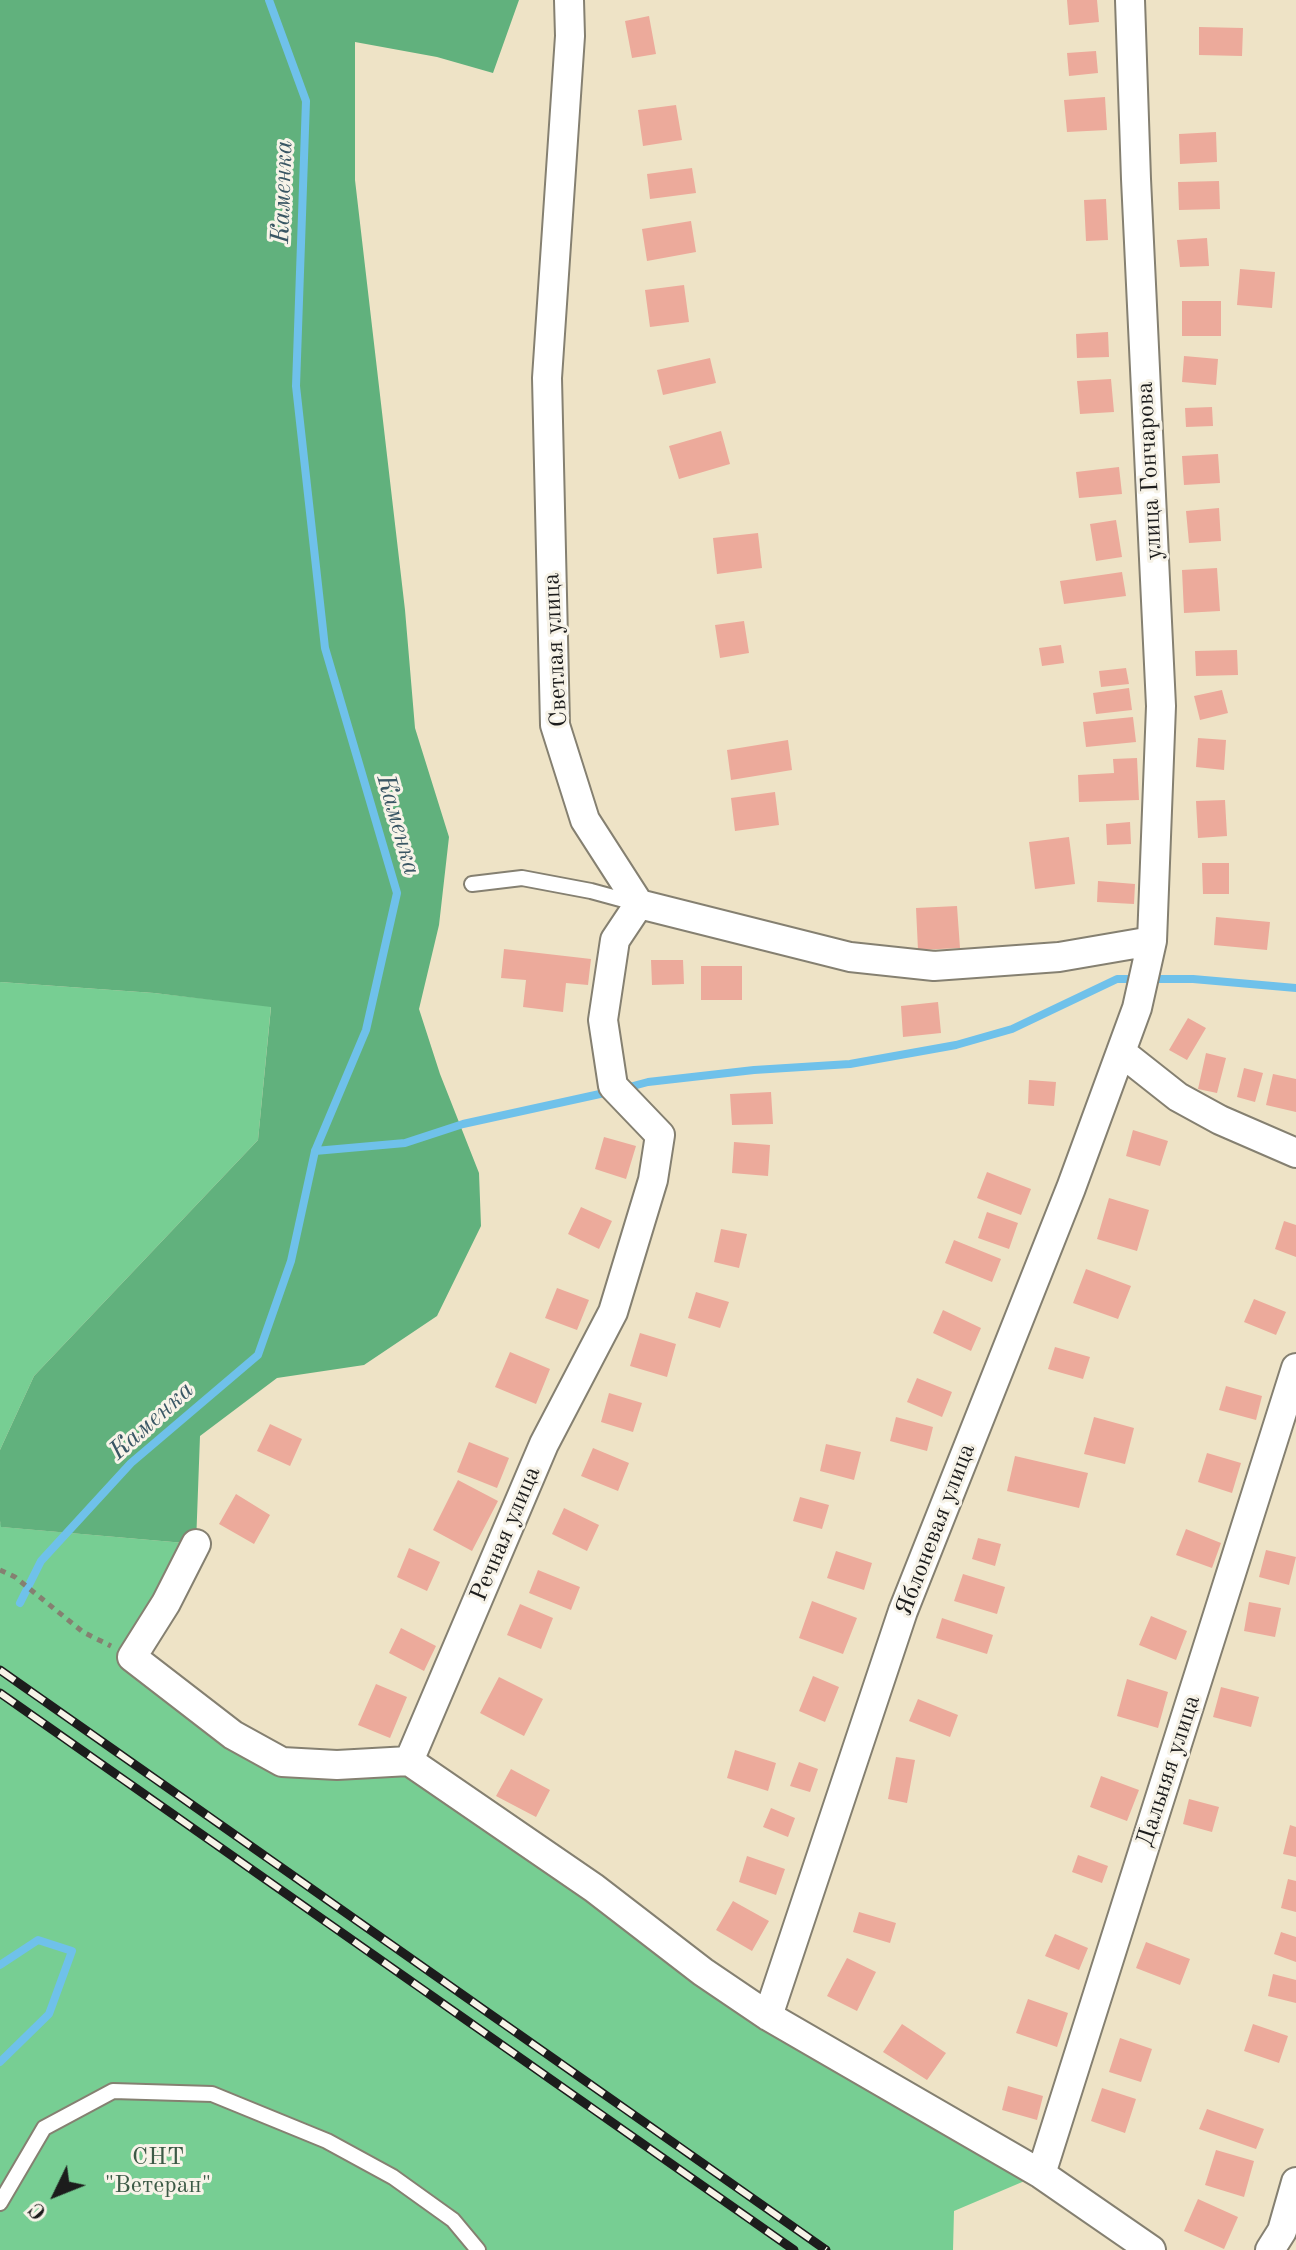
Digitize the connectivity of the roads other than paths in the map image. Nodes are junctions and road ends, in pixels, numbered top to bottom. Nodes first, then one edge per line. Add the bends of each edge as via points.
1 (569, 0) edge
2 (1130, 0) edge
3 (472, 884) dead end
4 (639, 904) junction
5 (1149, 955) junction
6 (1137, 1008) joint
7 (1121, 1052) junction
8 (1296, 1153) edge
9 (1296, 1368) edge
10 (196, 1544) dead end
11 (409, 1761) junction
12 (768, 2016) junction
13 (1041, 2174) junction
14 (1296, 2182) edge
15 (0, 2203) edge
16 (478, 2250) edge
17 (1151, 2250) edge
18 (1270, 2250) edge

1 - 4 street, Светлая улица via 547,378 555,725 585,820
2 - 5 street, улица Гончарова via 1161,706
3 - 4 lane via 522,878
4 - 5 street via 850,957 934,966
4 - 11 street, Речная улица via 615,940 603,1020 613,1086 660,1135 653,1180 613,1312 544,1444
5 - 6 street, улица Гончарова
6 - 7 street, Яблоневая улица
7 - 8 street via 1178,1097
7 - 12 street, Яблоневая улица via 903,1611
9 - 13 street, Дальняя улица
10 - 11 street via 132,1657 233,1735 282,1762
11 - 12 street
12 - 13 street
13 - 17 street
14 - 18 street via 1282,2231
15 - 16 lane via 44,2128 113,2091 212,2094 327,2141 393,2177 453,2220

